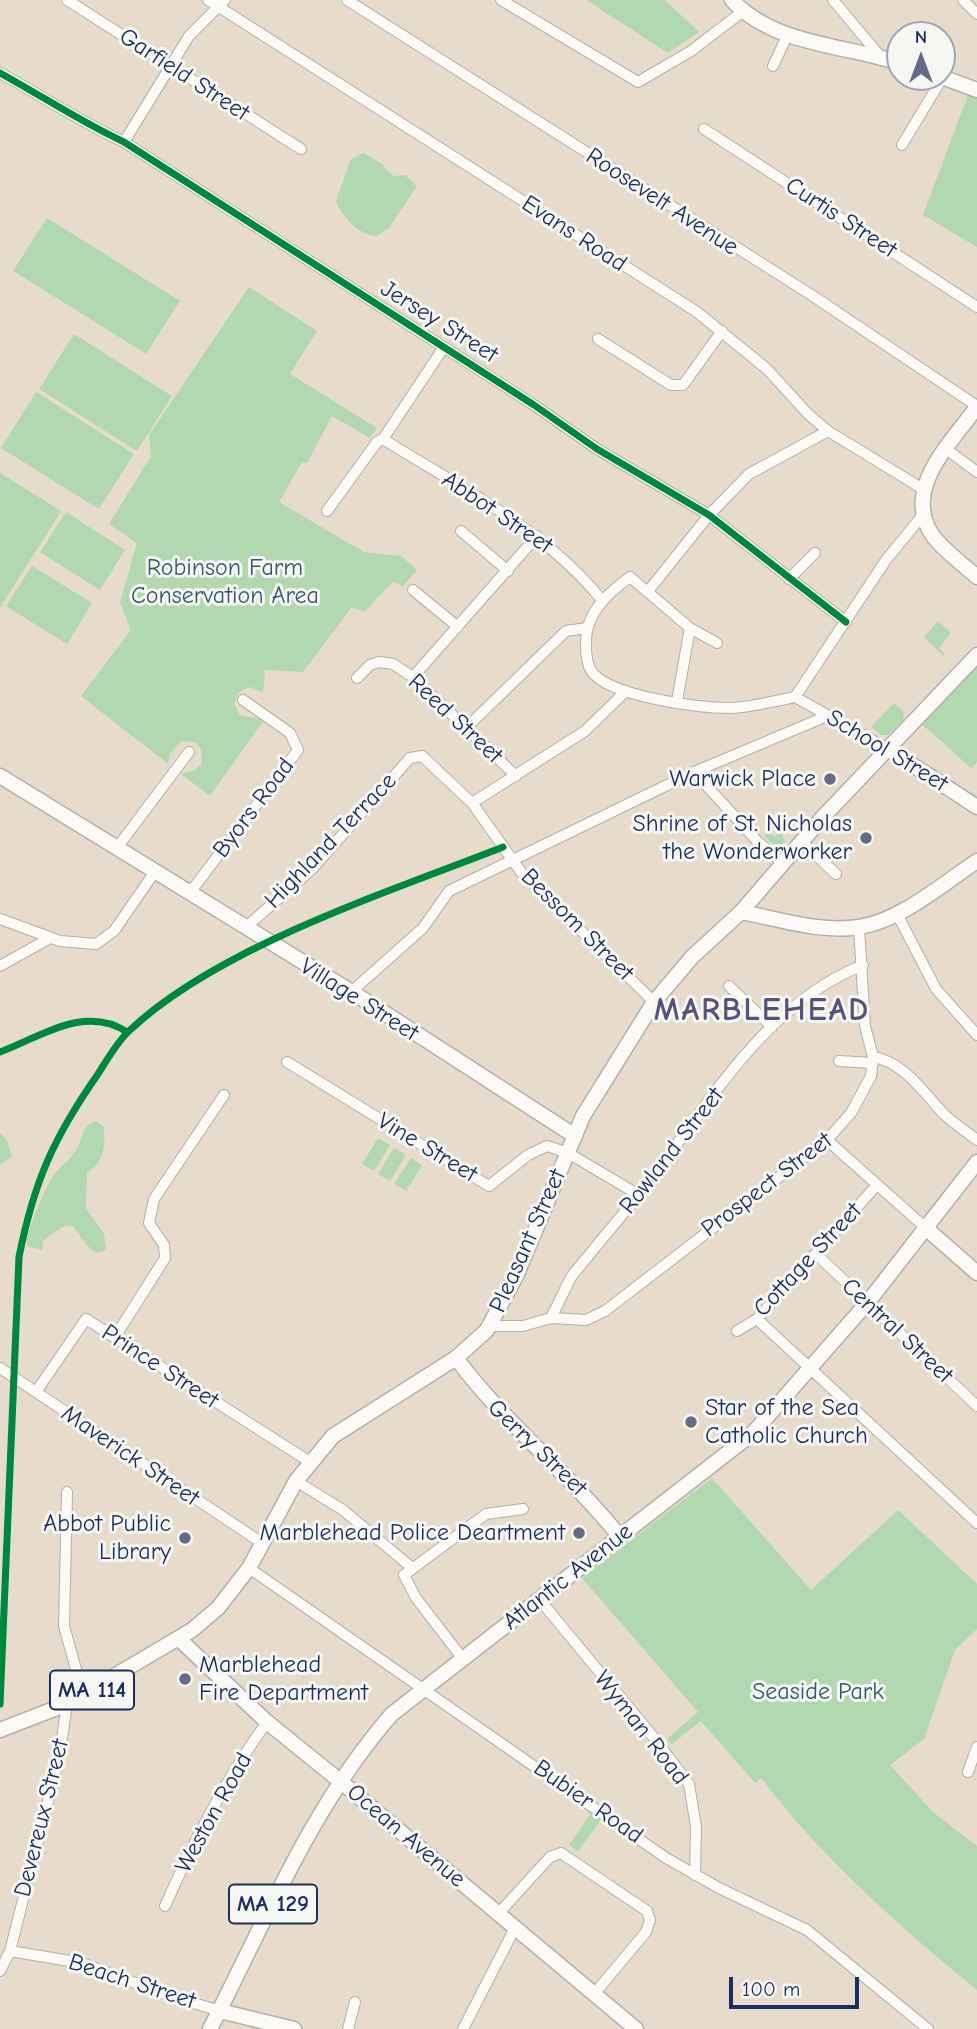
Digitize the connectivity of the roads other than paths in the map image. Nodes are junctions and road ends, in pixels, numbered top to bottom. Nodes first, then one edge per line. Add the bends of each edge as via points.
1 (67, 0) edge
2 (347, 0) edge
3 (501, 0) edge
4 (732, 0) edge
5 (833, 0) edge
6 (963, 0) edge
7 (217, 2) edge
8 (743, 12) junction
9 (977, 14) edge
10 (788, 34) junction
11 (880, 56) junction
12 (886, 58) edge
13 (773, 66) dead end
14 (170, 67) junction
15 (0, 73) edge
16 (956, 82) edge
17 (977, 90) edge
18 (934, 91) edge
19 (704, 130) dead end
20 (124, 142) junction
21 (902, 145) dead end
22 (301, 149) dead end
23 (977, 307) edge
24 (722, 331) junction
25 (598, 339) dead end
26 (444, 348) junction
27 (977, 407) edge
28 (828, 431) junction
29 (383, 439) junction
30 (946, 449) junction
31 (977, 472) edge
32 (923, 489) junction
33 (327, 511) dead end
34 (709, 515) junction
35 (922, 516) junction
36 (461, 531) dead end
37 (537, 536) junction
38 (815, 553) dead end
39 (508, 571) junction
40 (977, 577) edge
41 (789, 579) junction
42 (413, 590) dead end
43 (649, 590) junction
44 (601, 599) junction
45 (846, 622) junction
46 (458, 627) junction
47 (587, 628) junction
48 (690, 628) junction
49 (717, 643) dead end
50 (977, 655) edge
51 (413, 677) junction
52 (357, 678) dead end
53 (626, 691) junction
54 (795, 697) junction
55 (243, 700) dead end
56 (677, 701) junction
57 (827, 716) junction
58 (465, 729) junction
59 (888, 749) junction
60 (189, 752) dead end
61 (418, 755) joint
62 (694, 772) junction
63 (0, 776) edge
64 (516, 776) junction
65 (472, 803) junction
66 (977, 807) edge
67 (802, 842) junction
68 (116, 849) junction
69 (512, 860) junction
70 (977, 860) edge
71 (783, 863) junction
72 (154, 873) junction
73 (836, 874) dead end
74 (189, 894) junction
75 (741, 912) junction
76 (896, 912) junction
77 (0, 919) edge
78 (859, 927) junction
79 (250, 931) junction
80 (50, 939) junction
81 (863, 965) junction
82 (0, 966) edge
83 (729, 986) dead end
84 (351, 992) junction
85 (654, 1002) junction
86 (772, 1027) junction
87 (977, 1035) edge
88 (873, 1060) junction
89 (839, 1061) dead end
90 (286, 1062) dead end
91 (224, 1095) dead end
92 (575, 1136) junction
93 (827, 1140) junction
94 (977, 1140) edge
95 (568, 1153) junction
96 (977, 1161) edge
97 (876, 1186) junction
98 (639, 1195) junction
99 (927, 1229) junction
100 (817, 1255) junction
101 (977, 1273) edge
102 (868, 1302) junction
103 (551, 1318) junction
104 (757, 1319) junction
105 (490, 1326) junction
106 (737, 1331) dead end
107 (115, 1337) junction
108 (456, 1357) junction
109 (0, 1368) edge
110 (812, 1369) junction
111 (36, 1392) junction
112 (977, 1406) edge
113 (310, 1462) junction
114 (296, 1481) junction
115 (67, 1492) dead end
116 (523, 1509) dead end
117 (977, 1523) edge
118 (620, 1537) junction
119 (262, 1543) junction
120 (411, 1567) junction
121 (249, 1568) junction
122 (539, 1599) junction
123 (179, 1639) junction
124 (463, 1659) junction
125 (424, 1689) junction
126 (87, 1693) junction
127 (68, 1704) junction
128 (267, 1723) junction
129 (0, 1730) edge
130 (977, 1747) edge
131 (968, 1772) dead end
132 (340, 1781) junction
133 (695, 1875) junction
134 (165, 1906) dead end
135 (499, 1913) junction
136 (515, 1928) junction
137 (10, 1951) junction
138 (0, 1971) edge
139 (594, 1994) junction
140 (355, 2002) dead end
141 (220, 2011) junction
142 (210, 2029) edge
143 (294, 2029) edge
144 (348, 2029) edge
145 (463, 2029) edge
146 (636, 2029) edge
147 (928, 2029) edge

1 - 14 street, Garfield Street
2 - 27 street, Roosevelt Avenue via 813,296
3 - 8 street via 638,82 691,51
4 - 8 main road
5 - 11 street
6 - 9 street
7 - 14 street
7 - 24 street, Evans Road
8 - 10 main road
10 - 11 main road
10 - 13 street
11 - 12 main road
14 - 20 street
14 - 22 street, Garfield Street
15 - 20 street, Jersey Street via 79,121
16 - 17 main road
18 - 21 street
19 - 23 street, Curtis Street
20 - 26 street, Jersey Street
24 - 25 street via 683,385 671,385
24 - 28 street, Evans Road
26 - 29 street
26 - 34 street, Jersey Street via 597,449
27 - 30 main road
28 - 32 street, Evans Road
28 - 34 street via 749,474
29 - 33 street
29 - 37 street, Abbot Street
30 - 31 street
30 - 32 main road
32 - 35 main road
34 - 41 street, Jersey Street
34 - 43 street
35 - 40 main road via 934,538
35 - 45 street via 892,551
36 - 39 street
37 - 39 street
37 - 44 street, Abbot Street via 581,574
38 - 41 street
39 - 46 street
41 - 45 street, Jersey Street
42 - 46 street
43 - 44 street via 630,577
43 - 48 street
44 - 47 street
45 - 54 street
46 - 51 street
47 - 53 street via 591,671
47 - 58 street via 566,631
48 - 49 street
48 - 56 street
50 - 59 main road, Pleasant Street
51 - 52 street, Reed Street via 393,664 379,662
51 - 58 street, Reed Street
53 - 56 street
53 - 64 street via 585,731
54 - 56 street via 734,708 700,708
54 - 57 street, School Street
55 - 74 street, Byors Road via 290,733 298,750
57 - 59 street, School Street
57 - 62 street
58 - 64 street, Reed Street
59 - 66 main road, School Street
59 - 67 main road, Pleasant Street
60 - 68 street
61 - 65 street, Bessom Street
61 - 79 street, Highland Terrace via 410,758
62 - 69 street
62 - 71 street
63 - 68 main road, Village Street
64 - 65 street
65 - 69 street, Bessom Street
67 - 71 main road, Pleasant Street
67 - 73 street
68 - 72 main road, Village Street
69 - 84 street via 449,891 423,928
69 - 85 street, Bessom Street
70 - 76 main road
71 - 75 main road, Pleasant Street
72 - 74 main road, Village Street
72 - 80 street via 107,938 87,946
74 - 79 main road, Village Street
75 - 78 main road via 811,925
75 - 85 main road, Pleasant Street via 709,938
76 - 78 main road
76 - 87 street via 936,989
77 - 80 street
78 - 81 street
79 - 84 main road, Village Street
80 - 82 street
81 - 86 street, Rowland Street via 814,992
81 - 88 street via 865,1026
83 - 86 street
84 - 92 main road, Village Street
85 - 92 main road, Pleasant Street
86 - 98 street, Rowland Street
88 - 89 street
88 - 93 street, Prospect Street via 872,1076 862,1096
88 - 94 street via 889,1062 904,1072
90 - 95 street, Vine Street via 489,1186 539,1148
91 - 107 street via 154,1199 149,1223 164,1245 165,1258
92 - 95 main road, Pleasant Street
93 - 97 street
93 - 103 street, Prospect Street via 598,1316
95 - 98 street
95 - 105 main road, Pleasant Street via 517,1275
96 - 99 main road, Atlantic Avenue
97 - 99 street
97 - 100 street, Cottage Street
98 - 103 street, Rowland Street via 571,1277
99 - 101 main road
99 - 102 main road, Atlantic Avenue
100 - 102 street, Central Street
100 - 104 street, Cottage Street
102 - 110 main road, Atlantic Avenue
102 - 112 street, Central Street
103 - 105 street via 523,1326
104 - 106 street, Cottage Street
104 - 110 street
105 - 108 main road, Pleasant Street
107 - 111 street, Prince Street via 86,1319
107 - 113 street, Prince Street
108 - 113 main road, Pleasant Street via 338,1431
108 - 118 main road, Gerry Street via 480,1392 591,1501
109 - 111 street, Maverick Street
110 - 117 street
110 - 118 main road, Atlantic Avenue via 753,1433
111 - 119 street, Maverick Street
113 - 114 main road, Pleasant Street
114 - 119 main road, Pleasant Street
114 - 120 street via 343,1510
115 - 126 street via 64,1626
116 - 120 street via 486,1514
118 - 122 main road, Atlantic Avenue
119 - 121 main road, Pleasant Street
120 - 124 street via 404,1575 416,1598
121 - 123 main road, Pleasant Street via 218,1608
121 - 125 street, Bubier Road
122 - 124 main road, Atlantic Avenue
122 - 133 street, Wyman Road via 689,1784 696,1827
123 - 126 main road, Pleasant Street / MA 114
123 - 128 main road, Ocean Avenue
124 - 125 main road, Atlantic Avenue
125 - 132 main road, Atlantic Avenue via 392,1714
125 - 133 street, Bubier Road
126 - 127 main road, Pleasant Street / MA 114
127 - 129 main road, Pleasant Street / MA 114
127 - 137 street, Devereux Street via 59,1758
128 - 132 main road, Ocean Avenue
128 - 134 street, Weston Road via 235,1766
130 - 131 street
132 - 135 main road, Ocean Avenue
132 - 141 main road, Atlantic Avenue / MA 129
133 - 147 street, Bubier Road via 807,1930
135 - 136 main road, Ocean Avenue
135 - 139 street via 550,1857 561,1853 647,1911 650,1922 646,1932
136 - 139 main road, Ocean Avenue
136 - 145 street
137 - 138 street, Devereux Street
137 - 141 street, Beach Street via 82,1964
139 - 146 main road, Ocean Avenue
140 - 144 street
141 - 142 main road, Atlantic Avenue / MA 129
141 - 143 main road, Beach Street

